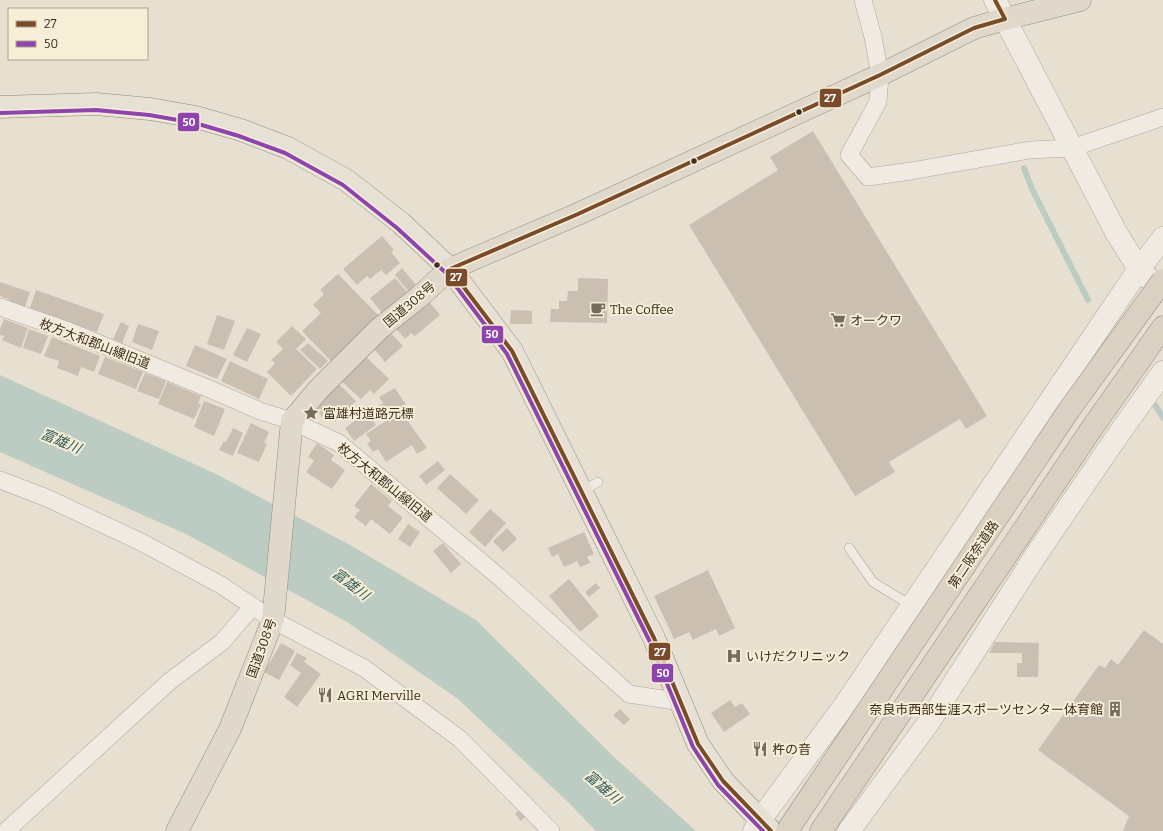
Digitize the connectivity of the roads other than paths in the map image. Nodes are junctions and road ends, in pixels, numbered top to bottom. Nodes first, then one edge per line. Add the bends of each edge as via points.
1 (863, 0) edge
2 (995, 0) edge
3 (1080, 0) edge
4 (1005, 19) junction
5 (880, 75) junction
6 (0, 107) edge
7 (1163, 117) edge
8 (1072, 148) junction
9 (1163, 238) edge
10 (450, 269) junction
11 (1138, 269) junction
12 (1163, 280) edge
13 (1163, 293) edge
14 (0, 308) edge
15 (1163, 327) edge
16 (1161, 380) edge
17 (292, 421) junction
18 (0, 480) edge
19 (849, 548) dead end
20 (253, 606) junction
21 (912, 606) junction
22 (273, 620) junction
23 (682, 702) junction
24 (762, 827) edge
25 (6, 831) edge
26 (177, 831) edge
27 (551, 831) edge
28 (787, 831) edge
29 (821, 831) edge
30 (849, 831) edge

1 - 5 street
2 - 4 street
3 - 4 highway, 国道308号
4 - 5 highway, 国道308号 via 974,28
4 - 8 street
5 - 8 street via 878,102 849,155 868,177 1030,150
5 - 10 highway, 国道308号 via 634,192
6 - 10 main road via 96,104 150,109 196,117 241,130 288,148 346,180 401,222
7 - 8 street
8 - 11 street
9 - 11 street
10 - 17 highway, 国道308号 via 379,329 318,390
10 - 23 main road via 512,351 590,486
11 - 13 street
11 - 21 street
12 - 28 highway, 第二阪奈道路, bridge via 1069,410
14 - 17 street, 枚方大和郡山線旧道 via 68,331 260,411
15 - 29 highway via 1092,428
16 - 30 street via 1114,441 1036,555 929,722
17 - 22 highway, 国道308号
17 - 23 street, 枚方大和郡山線旧道 via 339,443 498,576 629,694
18 - 20 street via 47,498 141,542 221,585
19 - 21 lane via 873,582
20 - 22 street
20 - 25 street via 222,642 170,681
21 - 24 street
22 - 26 highway, 国道308号 via 230,729
22 - 27 street via 364,668 460,739
23 - 24 main road via 698,744 723,781

